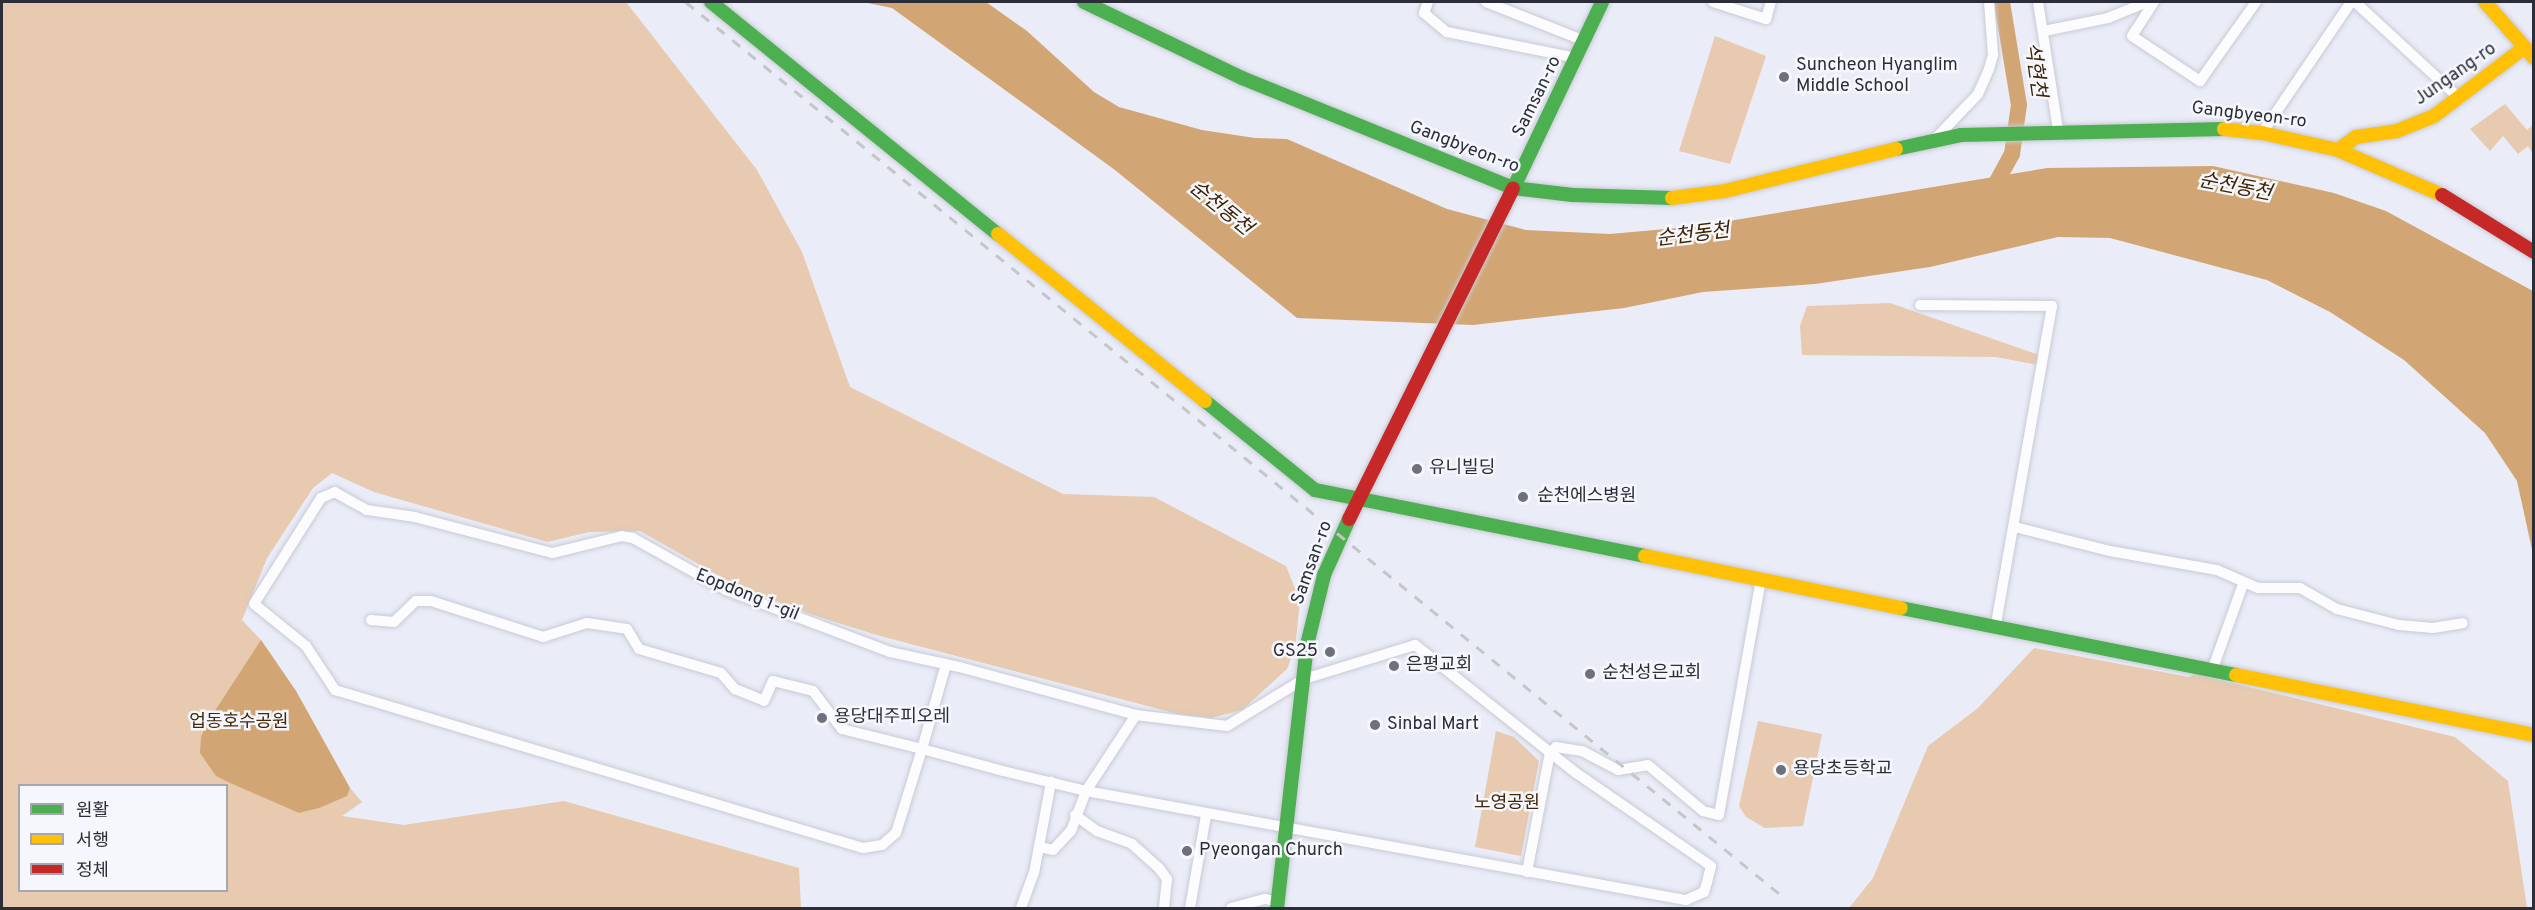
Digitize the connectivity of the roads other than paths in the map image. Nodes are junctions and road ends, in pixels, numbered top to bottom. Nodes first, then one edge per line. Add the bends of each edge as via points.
1 (711, 2) edge
2 (1084, 2) edge
3 (1428, 2) edge
4 (1486, 2) edge
5 (1602, 2) edge
6 (1713, 2) edge
7 (1771, 2) edge
8 (1989, 2) edge
9 (2038, 2) edge
10 (2147, 2) edge
11 (2154, 2) edge
12 (2256, 2) edge
13 (2353, 2) edge
14 (2485, 2) edge
15 (2044, 31) junction
16 (1585, 41) junction
17 (2531, 48) edge
18 (1577, 58) junction
19 (2460, 99) junction
20 (2058, 129) junction
21 (2262, 132) junction
22 (1935, 139) junction
23 (2338, 150) junction
24 (1513, 188) junction
25 (2534, 252) edge
26 (1920, 305) dead end
27 (1359, 496) junction
28 (2015, 527) junction
29 (1761, 579) junction
30 (2243, 584) junction
31 (371, 620) dead end
32 (2463, 623) dead end
33 (1996, 626) junction
34 (946, 664) junction
35 (2213, 668) junction
36 (1304, 680) junction
37 (1136, 715) junction
38 (2532, 735) edge
39 (922, 749) junction
40 (1550, 753) junction
41 (1051, 782) junction
42 (1086, 791) junction
43 (1206, 814) junction
44 (1075, 815) junction
45 (1285, 827) junction
46 (1040, 847) junction
47 (1527, 872) junction
48 (1277, 905) edge
49 (1021, 909) edge
50 (1164, 909) edge
51 (1190, 909) edge
52 (1231, 909) edge

1 - 27 main road via 1299,481 1322,492
2 - 24 main road, Gangbyeon-ro via 1242,78
3 - 18 street via 1424,13 1433,24 1456,35
4 - 16 street
5 - 16 main road, Samsan-ro
6 - 7 street via 1766,19
8 - 22 street via 1993,55 1989,69 1978,94
9 - 15 street
10 - 15 street via 2108,18
11 - 12 street via 2132,36 2200,81
13 - 19 street
13 - 21 street
14 - 17 main road, Jungang-ro
15 - 20 street
16 - 18 main road, Samsan-ro
17 - 19 main road, Jungang-ro
18 - 24 main road, Samsan-ro
19 - 23 main road, Jungang-ro via 2423,121 2397,131 2356,137
20 - 21 main road, Gangbyeon-ro via 2170,125
20 - 22 main road, Gangbyeon-ro
21 - 23 main road, Gangbyeon-ro
22 - 24 main road, Gangbyeon-ro via 1725,191 1675,198 1591,196
23 - 25 main road, Gangbyeon-ro via 2436,191
24 - 27 main road, Samsan-ro
26 - 28 street via 2052,306
27 - 29 main road
27 - 36 main road, Samsan-ro via 1318,594
28 - 30 street via 2110,551 2217,570
28 - 33 street
29 - 33 main road
29 - 40 street via 1719,815 1702,811 1648,765 1618,770 1574,748 1556,747
30 - 32 street via 2271,589 2301,588 2337,609 2399,625 2433,628
30 - 35 street
31 - 39 street via 394,622 416,601 431,601 543,637 587,623 627,629 639,649 721,673 735,689 764,701 773,681 813,691 842,729
33 - 35 main road
34 - 37 street, Eopdong 1-gil
34 - 39 street
34 - 39 street, Eopdong 1-gil via 890,652 726,590 633,538 622,536 552,553 415,517 367,510 331,492 321,498 254,604 306,646 335,690 862,848 882,845 896,833
35 - 38 main road
36 - 37 street, Eopdong 1-gil via 1227,726
36 - 40 street, Eopdong 1-gil via 1414,645
36 - 45 main road, Samsan-ro
37 - 42 street
39 - 41 street
40 - 47 street
40 - 47 street via 1710,866 1707,882 1704,892 1686,900
41 - 42 street
41 - 46 street
42 - 43 street
42 - 44 street
43 - 45 street
43 - 51 street
44 - 46 street via 1071,831 1053,850
44 - 50 street via 1097,831 1132,844 1159,868 1167,879
45 - 47 street
45 - 48 main road, Samsan-ro
46 - 49 street
48 - 52 street via 1265,899

